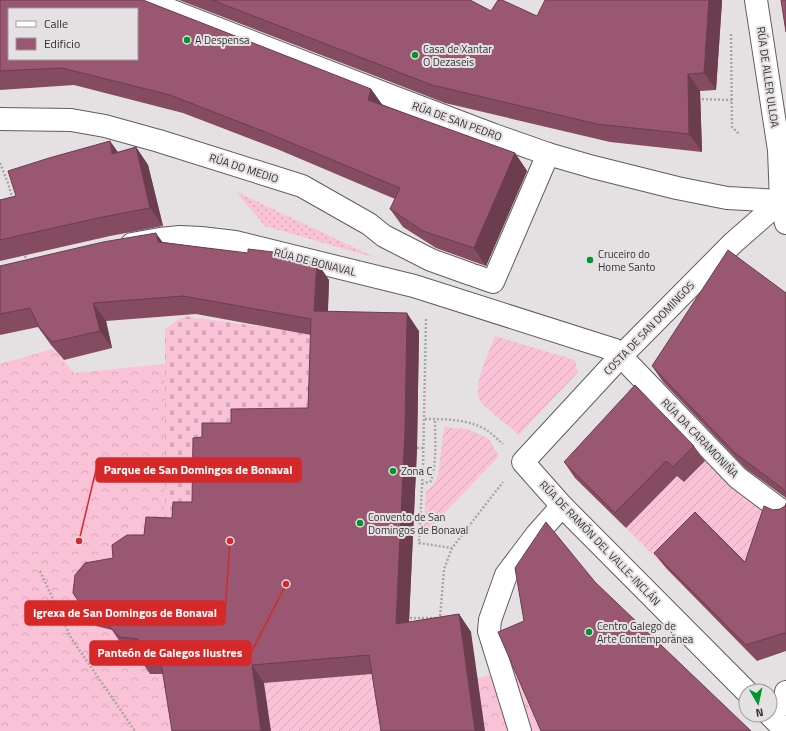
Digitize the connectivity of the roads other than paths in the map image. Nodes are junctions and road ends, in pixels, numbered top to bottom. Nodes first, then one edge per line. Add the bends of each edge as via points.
1 (144, 0) edge
2 (756, 0) edge
3 (0, 120) edge
4 (548, 154) junction
5 (783, 173) edge
6 (781, 201) junction
7 (786, 223) edge
8 (114, 248) edge
9 (621, 356) junction
10 (522, 462) joint
11 (562, 506) junction
12 (786, 514) edge
13 (738, 683) edge
14 (786, 692) edge
15 (786, 704) edge
16 (778, 723) edge
17 (520, 731) edge
18 (786, 731) edge

1 - 4 street, RÚA DE SAN PEDRO
2 - 5 street, RÚA DE ALLER ULLOA
3 - 4 street, RÚA DO MEDIO via 71,120 105,126 302,186 369,224 384,236 431,260 479,277
4 - 6 street, RÚA DE SAN PEDRO via 677,188 727,198
5 - 6 street, RÚA DE ALLER ULLOA
6 - 7 street, RÚA DE ALLER ULLOA
6 - 9 street, COSTA DE SAN DOMINGOS via 733,242
8 - 9 street, RÚA DE BONAVAL via 160,239 180,238 235,242 414,286 615,350
9 - 10 street, COSTA DE SAN DOMINGOS
9 - 12 street, RÚA DA CARAMONIÑA via 738,478
10 - 11 street, RÚA DE RAMÓN DEL VALLE-INCLÁN
11 - 13 street, RÚA DE RAMÓN DEL VALLE-INCLÁN
11 - 17 street via 506,575 490,620 489,631
14 - 15 street
16 - 18 street

